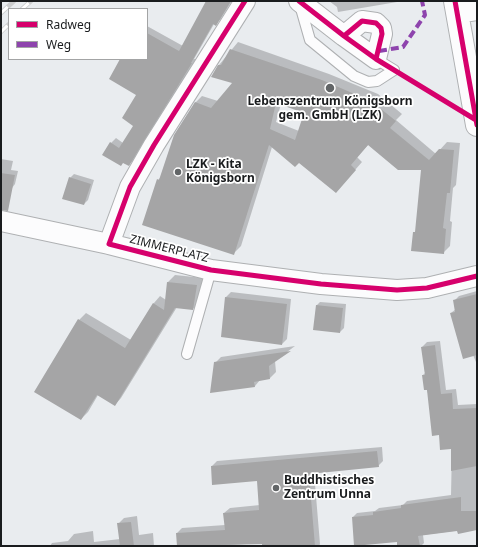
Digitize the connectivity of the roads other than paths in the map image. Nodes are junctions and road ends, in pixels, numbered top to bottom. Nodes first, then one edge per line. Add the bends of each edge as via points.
1 (245, 1) edge
2 (299, 1) edge
3 (463, 8) edge
4 (344, 36) junction
5 (376, 59) junction
6 (477, 125) edge
7 (1, 221) edge
8 (109, 244) junction
9 (211, 270) junction
10 (477, 276) edge
11 (187, 354) dead end

1 - 8 street, ZIMMERPLATZ via 130,187
2 - 4 street
2 - 5 lane via 310,40 354,76 368,82 377,81 394,70
3 - 6 main road
4 - 5 street
4 - 5 street via 362,21 376,23 382,34
7 - 8 street
8 - 9 street, ZIMMERPLATZ
9 - 10 street, ZIMMERPLATZ via 321,284 397,290 427,288
9 - 11 lane

